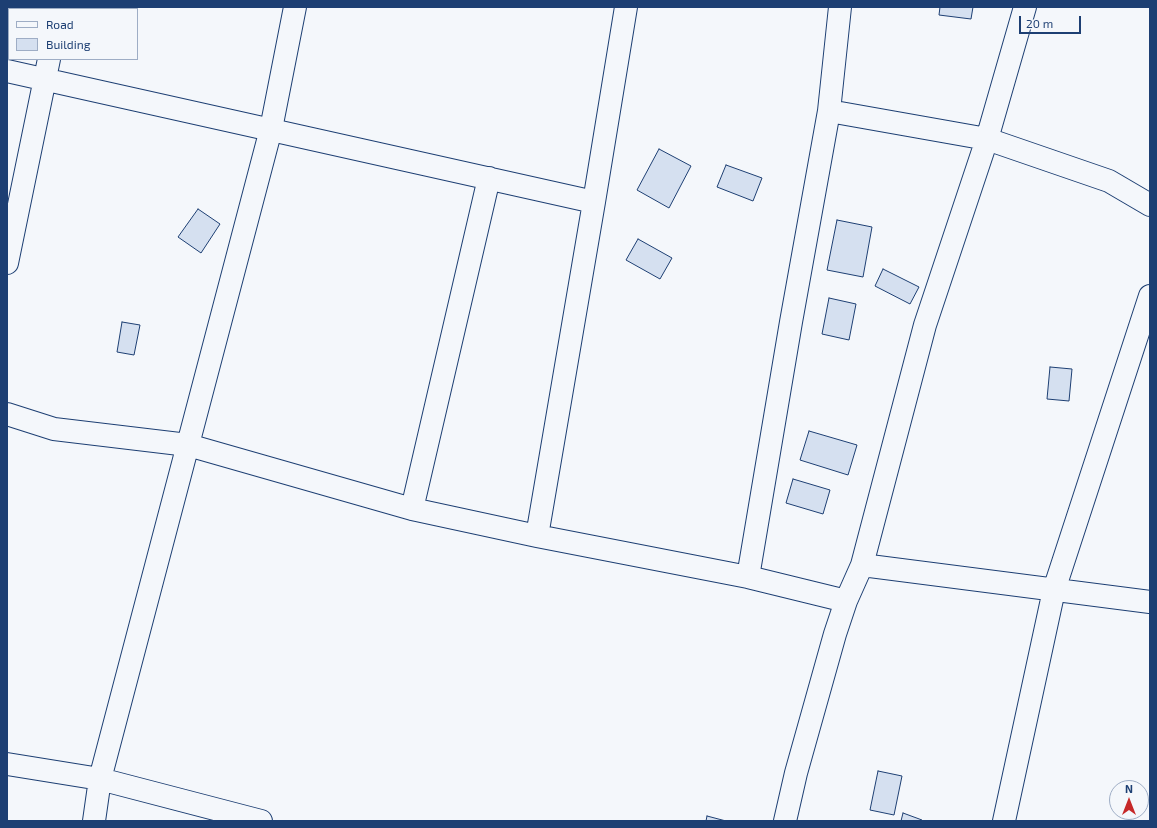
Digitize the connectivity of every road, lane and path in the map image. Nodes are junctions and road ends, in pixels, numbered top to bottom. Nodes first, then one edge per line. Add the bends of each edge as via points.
1 (295, 7) edge
2 (626, 7) edge
3 (840, 7) edge
4 (1025, 7) edge
5 (47, 69) edge
6 (7, 71) edge
7 (829, 111) junction
8 (271, 129) junction
9 (987, 139) junction
10 (489, 178) junction
11 (594, 202) junction
12 (1150, 205) edge
13 (7, 263) edge
14 (1150, 296) edge
15 (7, 414) edge
16 (188, 445) junction
17 (412, 509) junction
18 (537, 536) junction
19 (862, 565) junction
20 (748, 577) junction
21 (1054, 590) junction
22 (846, 601) junction
23 (1150, 602) edge
24 (7, 764) edge
25 (100, 779) junction
26 (94, 821) edge
27 (261, 821) edge
28 (785, 821) edge
29 (1004, 821) edge

1 - 8 street
2 - 11 street
3 - 7 street
4 - 9 street
5 - 6 street
5 - 8 street
5 - 13 street
7 - 9 street
7 - 20 street
8 - 10 street
8 - 16 street
9 - 12 street via 1109,181
9 - 19 street via 924,324
10 - 11 street
10 - 17 street
11 - 18 street
14 - 21 street
15 - 16 street via 54,429
16 - 17 street
16 - 25 street
17 - 18 street
18 - 20 street
19 - 21 street
19 - 22 street
20 - 22 street
21 - 23 street
21 - 29 street
22 - 28 street via 796,773
24 - 25 street
25 - 26 street
25 - 27 street

